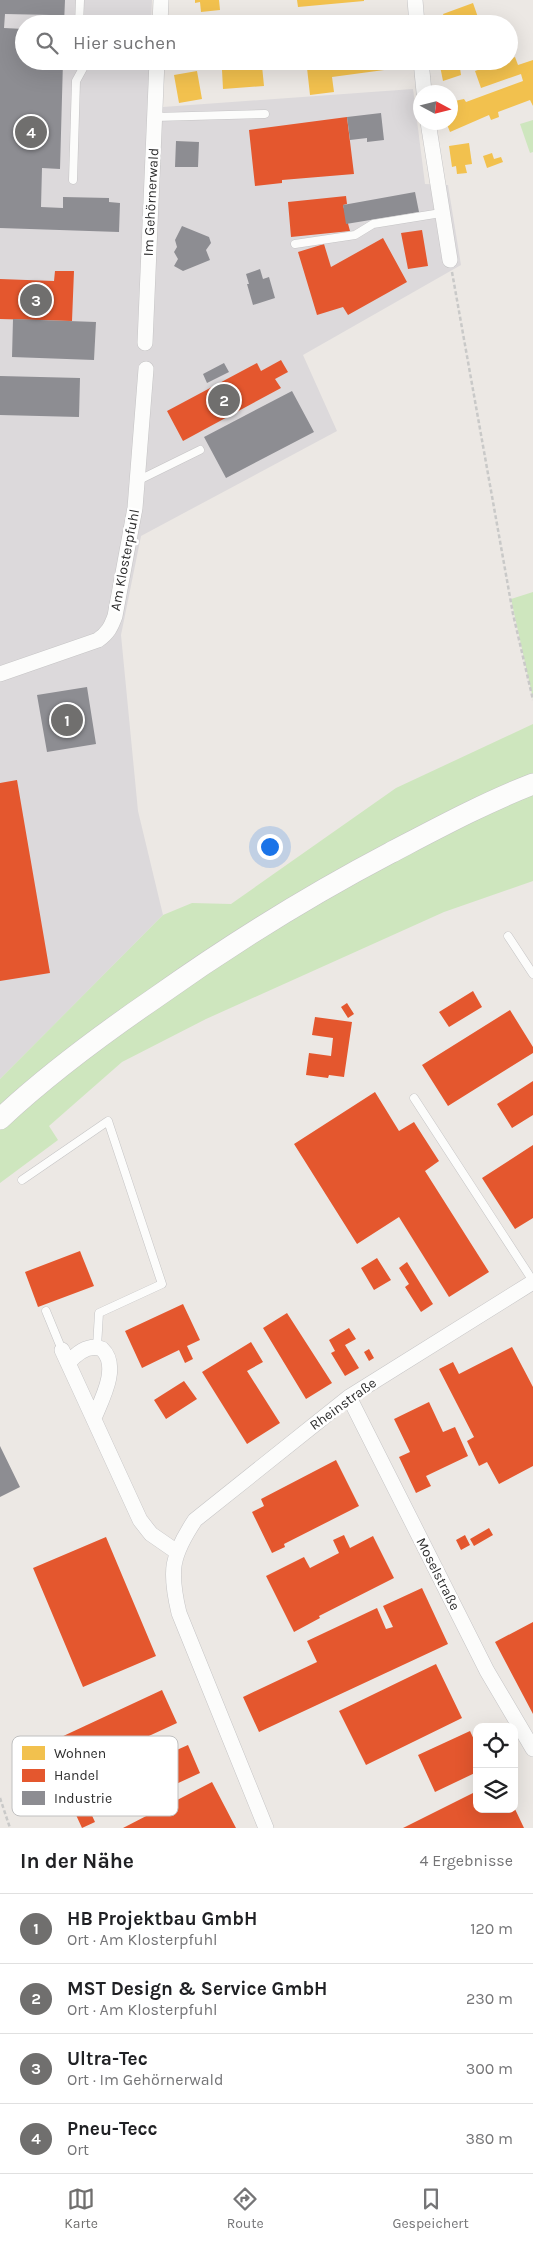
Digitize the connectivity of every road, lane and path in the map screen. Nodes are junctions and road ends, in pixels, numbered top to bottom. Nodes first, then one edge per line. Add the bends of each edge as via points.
1 (80, 0) edge
2 (161, 0) edge
3 (415, 0) edge
4 (79, 15) edge
5 (160, 15) edge
6 (416, 15) edge
7 (82, 70) edge
8 (157, 70) edge
9 (422, 70) edge
10 (423, 85) edge
11 (265, 114) dead end
12 (155, 117) junction
13 (429, 130) edge
14 (73, 180) dead end
15 (441, 213) junction
16 (295, 244) dead end
17 (450, 260) joint
18 (145, 342) dead end
19 (146, 369) dead end
20 (200, 450) dead end
21 (139, 480) junction
22 (0, 674) edge
23 (533, 700) edge
24 (533, 784) edge
25 (508, 936) dead end
26 (533, 974) edge
27 (414, 1098) dead end
28 (0, 1119) edge
29 (22, 1180) dead end
30 (533, 1282) edge
31 (46, 1311) dead end
32 (97, 1347) junction
33 (65, 1357) junction
34 (349, 1397) junction
35 (94, 1418) junction
36 (177, 1552) junction
37 (533, 1749) edge
38 (0, 1798) edge
39 (10, 1828) edge
40 (266, 1828) edge

1 - 4 lane
2 - 5 street
3 - 6 street
7 - 14 lane via 76,81
8 - 12 street, Im Gehörnerwald
9 - 10 street
11 - 12 lane
12 - 18 street, Im Gehörnerwald
13 - 15 street
15 - 16 lane via 373,224 355,235
15 - 17 street
17 - 23 path via 514,614
19 - 21 street, Am Klosterpfuhl
20 - 21 lane
21 - 22 street, Am Klosterpfuhl via 115,616 106,634 98,640
24 - 28 main road via 352,873 225,948 116,1025
25 - 26 lane
27 - 30 lane
29 - 32 lane via 108,1121 162,1284 99,1313
30 - 34 street, Rheinstraße
31 - 33 lane
32 - 33 street
32 - 35 street via 106,1353 110,1366
33 - 35 street
34 - 36 street, Rheinstraße via 195,1520
34 - 37 street, Moselstraße via 487,1671
35 - 36 street via 140,1520 151,1534
36 - 40 street, Rheinstraße via 172,1586 179,1613
38 - 39 path

